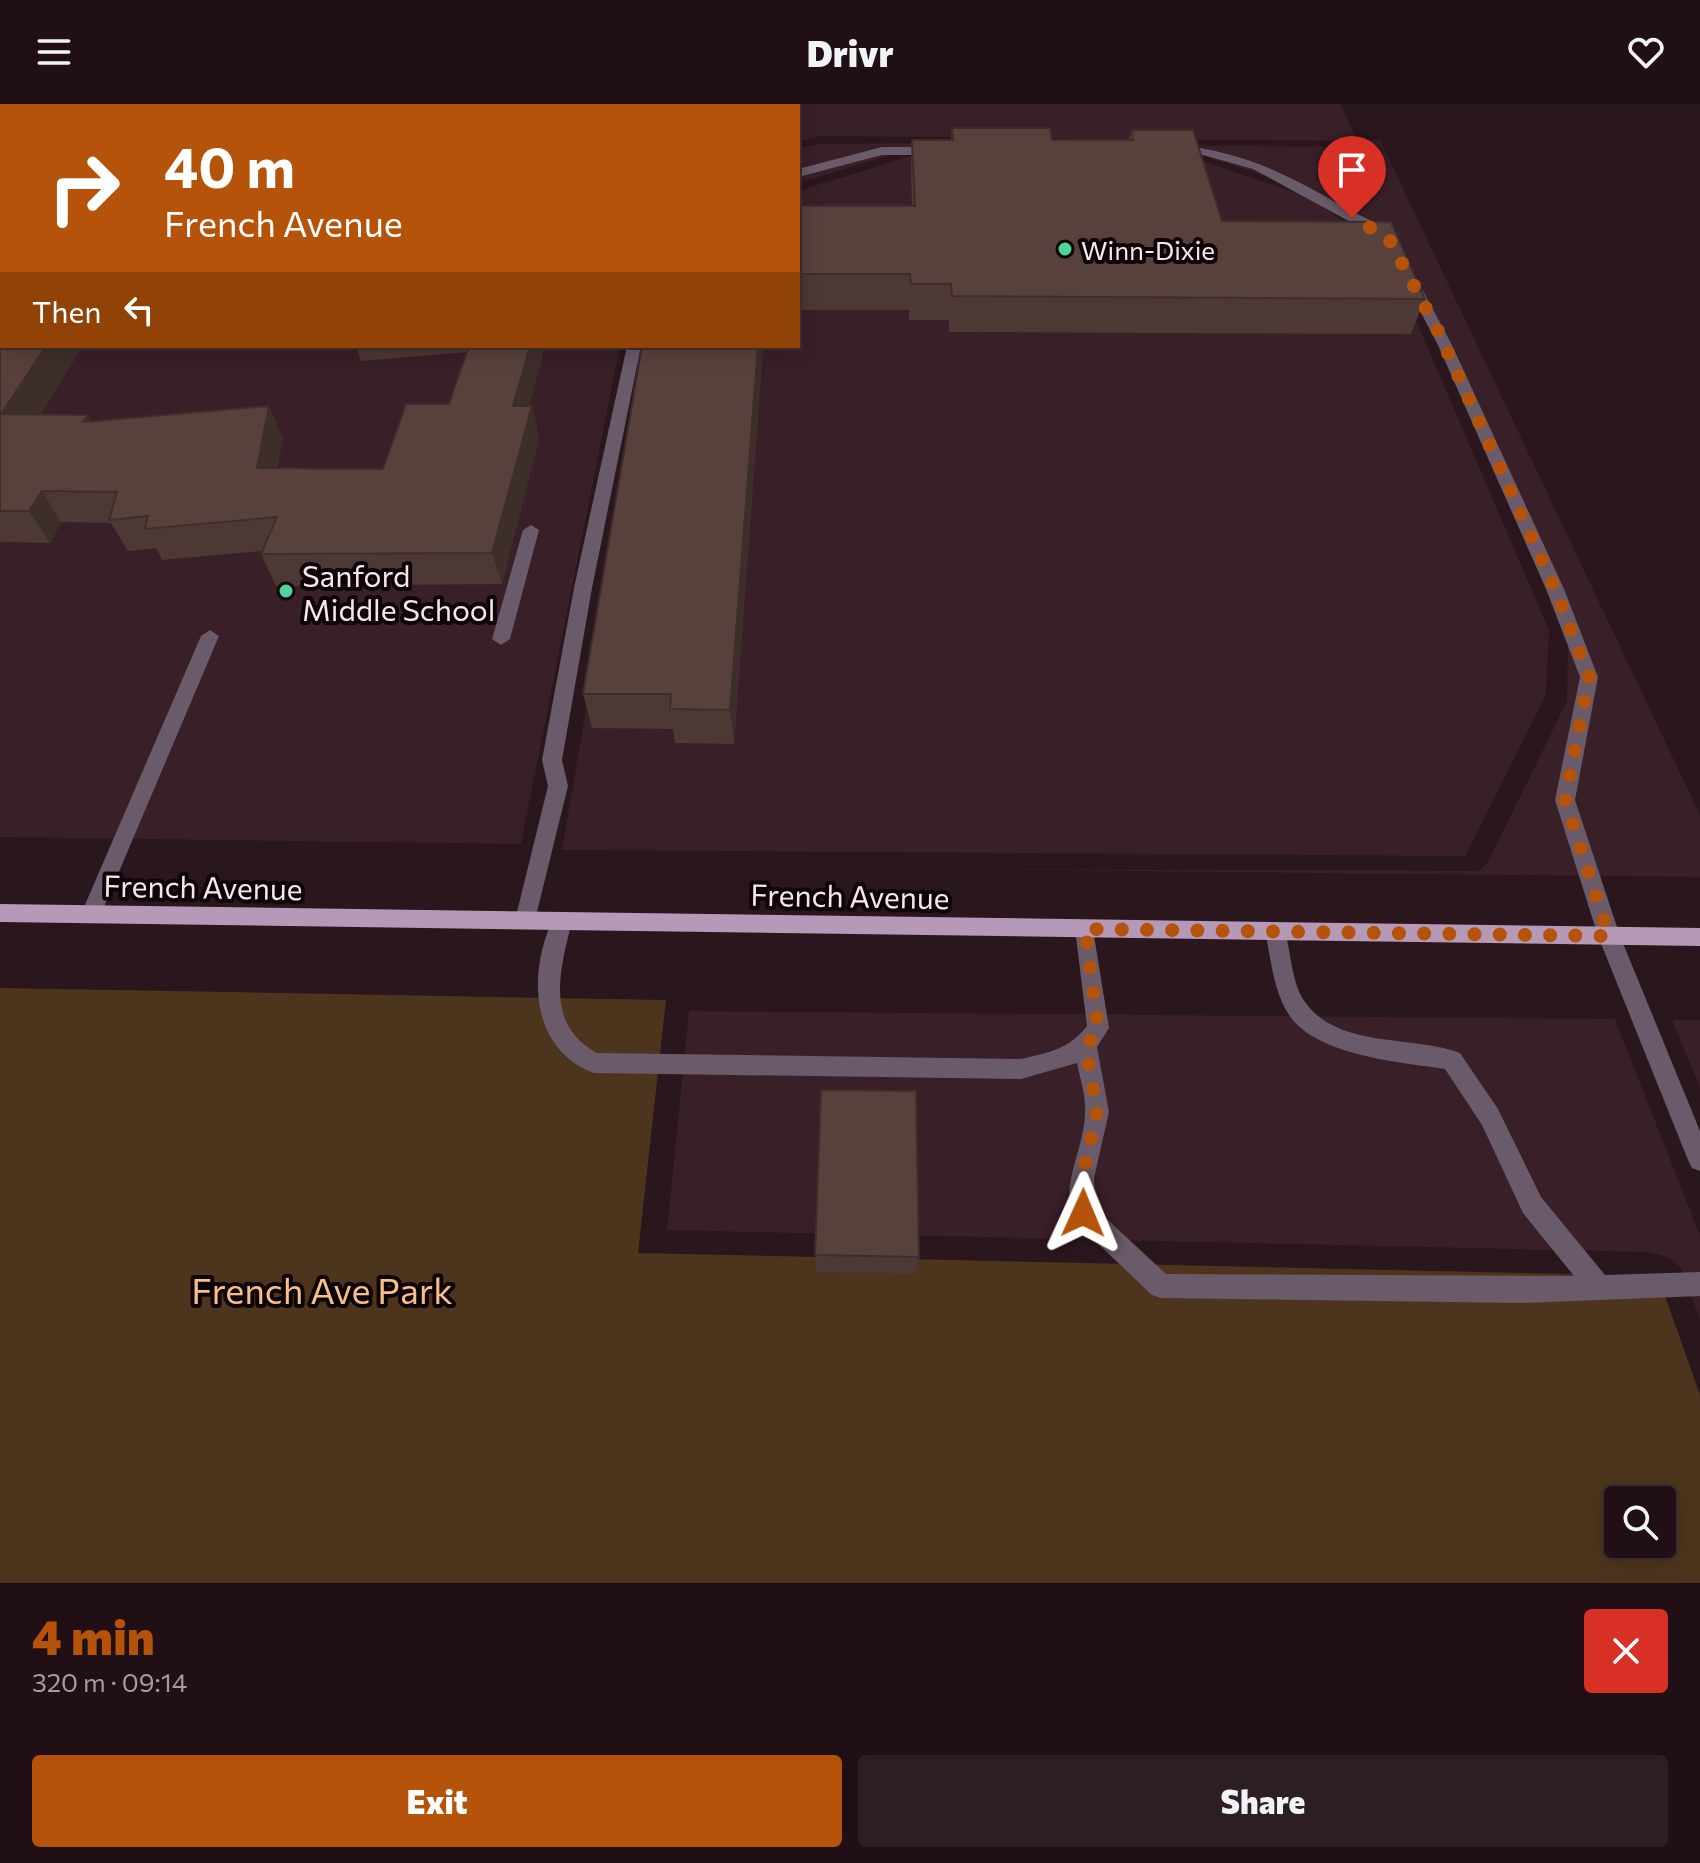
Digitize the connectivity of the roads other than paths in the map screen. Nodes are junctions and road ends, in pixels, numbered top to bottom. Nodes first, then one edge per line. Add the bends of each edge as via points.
1 (1160, 149) edge
2 (959, 150) edge
3 (800, 172) edge
4 (634, 348) edge
5 (531, 530) dead end
6 (210, 636) dead end
7 (501, 639) dead end
8 (0, 913) edge
9 (91, 914) junction
10 (525, 920) junction
11 (562, 921) junction
12 (1085, 929) junction
13 (1275, 931) junction
14 (1609, 936) junction
15 (1700, 937) edge
16 (1086, 1048) junction
17 (1700, 1160) edge
18 (1700, 1284) edge
19 (1599, 1287) junction

1 - 14 street via 1206,149 1255,163 1388,237 1444,343 1589,677 1565,800
2 - 3 street via 882,151
4 - 10 street via 552,760 558,786
5 - 7 street
6 - 9 street
8 - 9 main road, French Avenue
9 - 10 main road, French Avenue
10 - 11 main road, French Avenue
11 - 12 main road, French Avenue
11 - 16 street via 546,986 549,1003 567,1044 578,1057 594,1063 1021,1069
12 - 13 main road, French Avenue
12 - 16 street via 1098,1028
13 - 14 main road, French Avenue
13 - 19 street via 1296,1009 1311,1022 1349,1042 1452,1060 1490,1117 1532,1205
14 - 15 main road, French Avenue
14 - 17 street
16 - 19 street via 1097,1112 1082,1178 1083,1213 1161,1286
18 - 19 street

